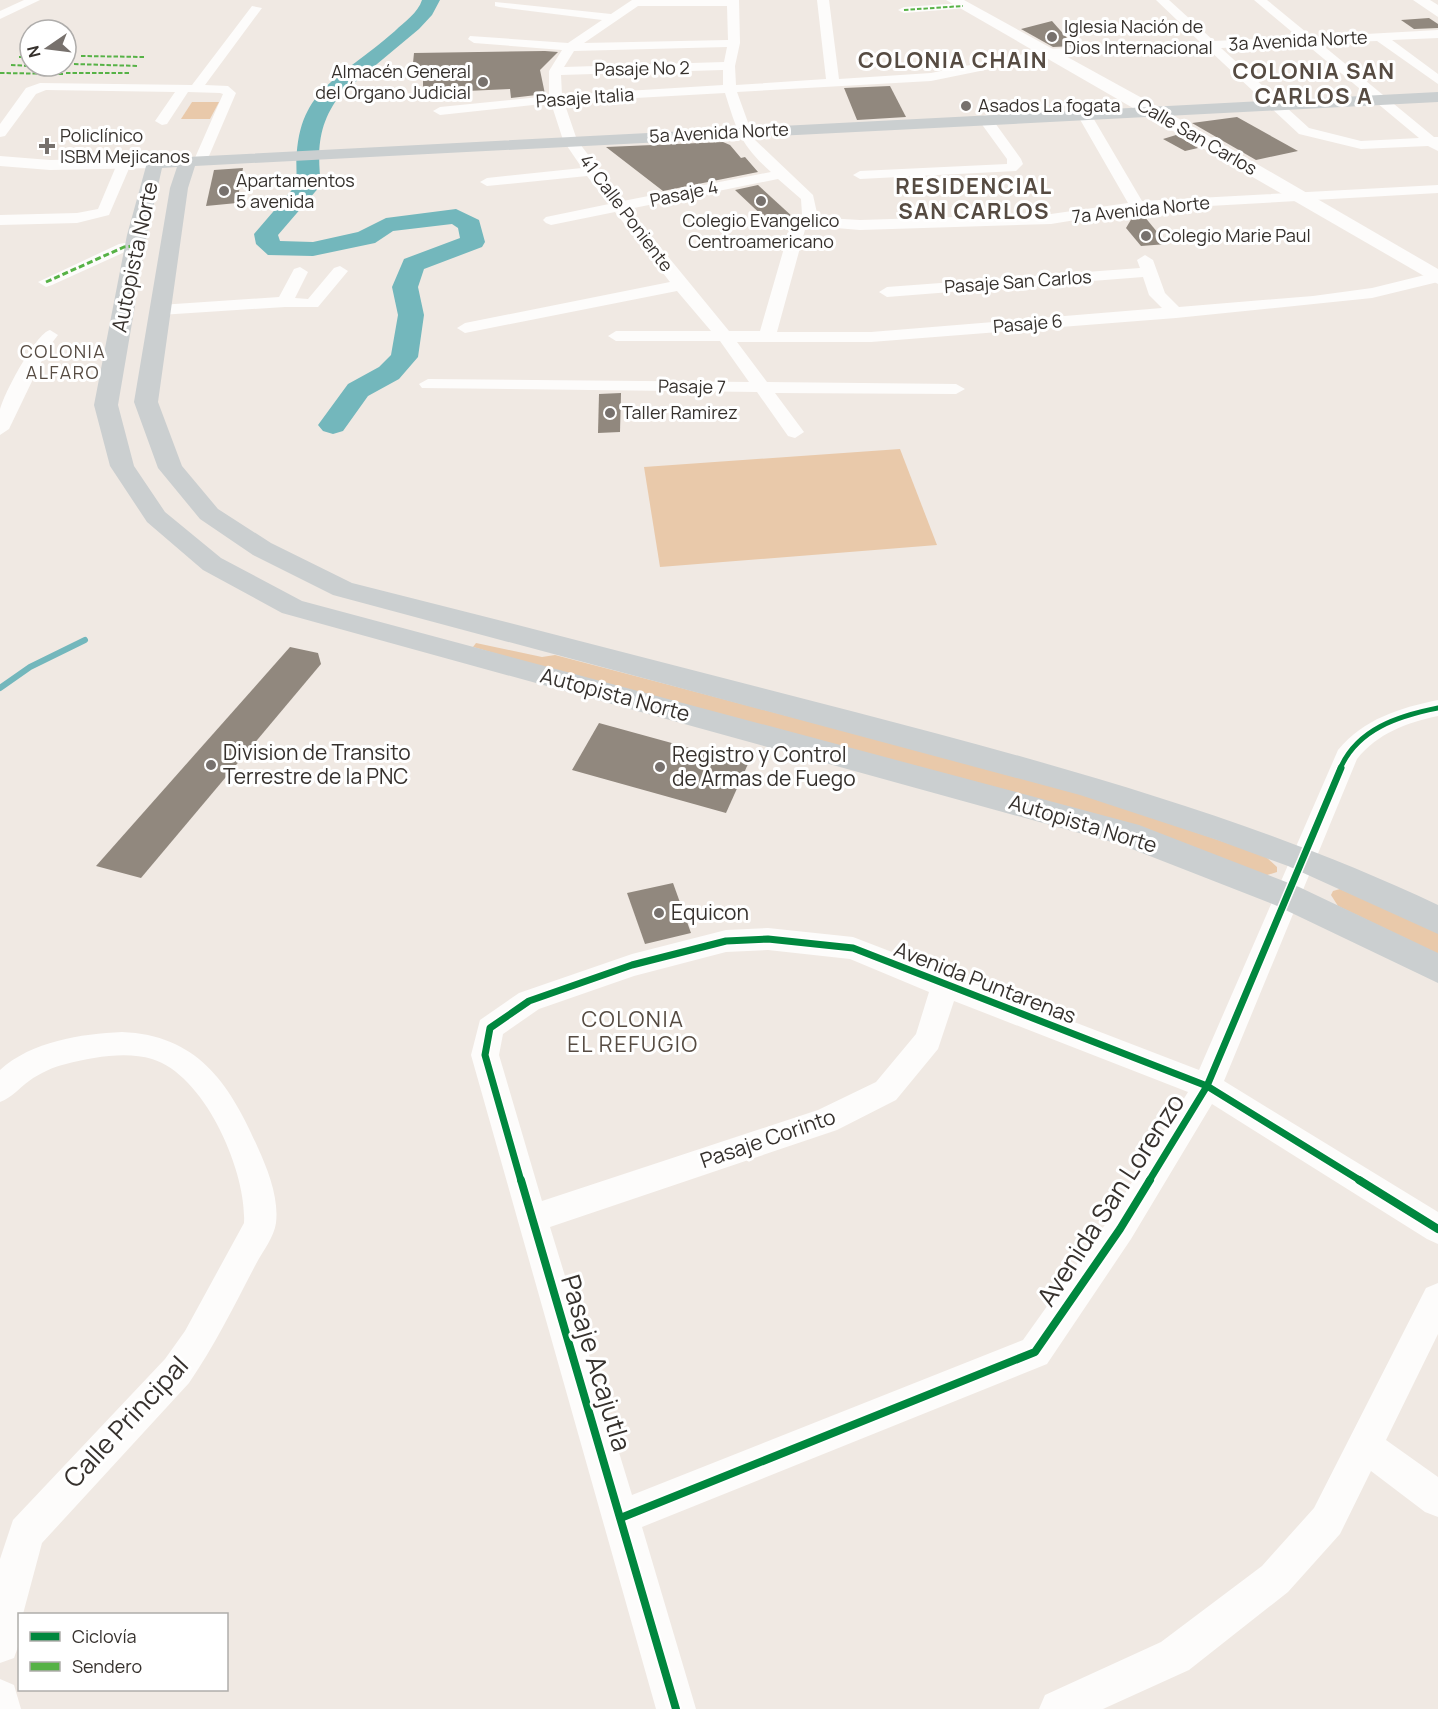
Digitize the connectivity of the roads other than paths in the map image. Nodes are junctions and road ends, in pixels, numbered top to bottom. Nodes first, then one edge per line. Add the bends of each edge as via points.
1 (34, 0) edge
2 (823, 0) edge
3 (1162, 0) edge
4 (1260, 0) edge
5 (1420, 0) edge
6 (639, 2) edge
7 (733, 2) edge
8 (958, 3) edge
9 (499, 4) dead end
10 (256, 8) dead end
11 (904, 10) dead end
12 (1438, 12) edge
13 (0, 15) edge
14 (615, 18) junction
15 (1438, 34) edge
16 (1380, 37) junction
17 (474, 39) dead end
18 (1307, 40) junction
19 (734, 43) junction
20 (1210, 45) junction
21 (570, 47) junction
22 (1048, 52) junction
23 (729, 66) junction
24 (555, 71) junction
25 (1438, 80) edge
26 (832, 84) junction
27 (189, 89) junction
28 (730, 90) junction
29 (1438, 97) edge
30 (556, 99) junction
31 (1382, 100) junction
32 (1275, 106) junction
33 (440, 111) dead end
34 (1156, 113) junction
35 (1085, 116) junction
36 (985, 119) junction
37 (162, 121) dead end
38 (746, 131) junction
39 (0, 133) edge
40 (570, 140) junction
41 (1436, 143) edge
42 (0, 161) edge
43 (194, 161) junction
44 (154, 163) junction
45 (124, 164) junction
46 (591, 171) junction
47 (781, 174) junction
48 (860, 175) dead end
49 (487, 182) dead end
50 (1438, 189) edge
51 (1300, 198) junction
52 (1137, 206) junction
53 (619, 207) junction
54 (810, 215) junction
55 (0, 220) edge
56 (551, 220) dead end
57 (135, 246) junction
58 (340, 271) dead end
59 (300, 272) dead end
60 (1437, 278) edge
61 (46, 282) dead end
62 (681, 285) junction
63 (887, 292) dead end
64 (285, 302) junction
65 (160, 310) junction
66 (1176, 313) junction
67 (465, 328) dead end
68 (50, 335) dead end
69 (616, 336) dead end
70 (725, 337) junction
71 (767, 337) junction
72 (428, 384) dead end
73 (760, 387) junction
74 (956, 389) dead end
75 (0, 429) edge
76 (795, 432) dead end
77 (411, 606) junction
78 (388, 634) junction
79 (560, 645) junction
80 (474, 656) junction
81 (1438, 708) edge
82 (1302, 856) junction
83 (1287, 896) junction
84 (1438, 920) edge
85 (1438, 969) edge
86 (945, 986) junction
87 (490, 1028) joint
88 (1207, 1086) junction
89 (0, 1089) edge
90 (531, 1219) junction
91 (1438, 1229) edge
92 (1438, 1299) edge
93 (1364, 1445) junction
94 (1438, 1499) edge
95 (623, 1517) junction
96 (0, 1644) edge
97 (0, 1699) edge
98 (1, 1709) edge
99 (676, 1709) edge
100 (1059, 1709) edge

1 - 13 street
2 - 26 street
3 - 20 street
4 - 18 street
5 - 12 street
6 - 7 street
6 - 14 street
7 - 19 street
8 - 11 street
8 - 22 street, Calle San Carlos
9 - 14 street
10 - 27 street
14 - 21 street
15 - 16 street, 3a Avenida Norte
16 - 18 street, 3a Avenida Norte
16 - 25 street
17 - 21 street
18 - 20 street, 3a Avenida Norte
18 - 31 street
19 - 21 street
19 - 23 street
20 - 22 street, 3a Avenida Norte
20 - 32 street
21 - 24 street
22 - 26 street, 3a Avenida Norte via 931,76
22 - 34 street, Calle San Carlos
23 - 24 street, Pasaje No 2
23 - 28 street
24 - 30 street, 41 Calle Poniente
26 - 28 street, 3a Avenida Norte
27 - 37 street
27 - 39 street via 45,86 31,91
27 - 43 street via 223,89 230,93
28 - 30 street, Pasaje Italia
28 - 38 street
29 - 31 main road, 5a Avenida Norte
30 - 33 street, Pasaje Italia
30 - 40 street, 41 Calle Poniente
31 - 32 main road, 5a Avenida Norte
31 - 41 street
32 - 34 main road, 5a Avenida Norte
32 - 41 street via 1304,131 1336,141
34 - 35 main road, 5a Avenida Norte
34 - 51 street, Calle San Carlos
35 - 36 main road, 5a Avenida Norte
35 - 52 street
36 - 38 main road, 5a Avenida Norte
36 - 48 street via 1014,159 1016,164 1011,168
38 - 40 main road, 5a Avenida Norte
38 - 47 street via 754,149
40 - 43 main road, 5a Avenida Norte
40 - 46 street, 41 Calle Poniente
42 - 45 street, 5a Avenida Norte
43 - 44 main road, 5a Avenida Norte
43 - 65 main road, Autopista Norte via 179,188
44 - 45 street, 5a Avenida Norte
44 - 57 main road, Autopista Norte
45 - 55 street via 104,212 77,218
46 - 49 street
46 - 53 street, 41 Calle Poniente
47 - 53 street, Pasaje 4
47 - 54 street via 808,198
50 - 51 street, 7a Avenida Norte
51 - 52 street, 7a Avenida Norte
51 - 60 street, Calle San Carlos
52 - 54 street, 7a Avenida Norte via 1051,219 860,225 824,222
53 - 56 street, Pasaje 4
53 - 62 street, 41 Calle Poniente
54 - 71 street via 799,224
57 - 61 street via 124,247
57 - 78 main road, Autopista Norte via 106,405 122,466 156,517 212,564 292,606
58 - 64 street via 312,304
59 - 64 street
60 - 66 street, Pasaje 6 via 1335,299
62 - 67 street
62 - 70 street, 41 Calle Poniente
63 - 66 street, Pasaje San Carlos via 1147,266 1157,295
64 - 65 street
65 - 77 main road, Autopista Norte via 146,402 170,468 209,514 262,549 343,589
66 - 71 street, Pasaje 6 via 872,337
68 - 75 street via 40,346
69 - 70 street, Pasaje 6
70 - 71 street, Pasaje 6
70 - 73 street, 41 Calle Poniente
72 - 73 street, Pasaje 7
73 - 74 street, Pasaje 7
73 - 76 street, 41 Calle Poniente
77 - 78 main road via 422,616 422,627 409,635
77 - 79 main road, Autopista Norte
78 - 80 main road, Autopista Norte
79 - 80 main road via 544,650 470,637 461,646
79 - 82 main road, Autopista Norte via 1085,783
80 - 83 main road, Autopista Norte via 1127,834
81 - 82 street, Avenida San Lorenzo via 1379,726 1352,747
82 - 83 street, Avenida San Lorenzo
82 - 84 main road, Autopista Norte
83 - 85 main road, Autopista Norte
83 - 88 street, Avenida San Lorenzo
86 - 87 street, Avenida Puntarenas via 853,948 768,939 726,941 632,965 529,1001
86 - 88 street, Avenida Puntarenas
86 - 90 street, Pasaje Corinto via 928,1040 886,1091 826,1120
87 - 90 street, Pasaje Acajutla via 485,1055
88 - 91 street, Avenida Puntarenas
88 - 95 street, Avenida San Lorenzo via 1120,1228 1035,1352
89 - 96 street, Calle Principal via 21,1070 46,1058 93,1046 154,1047 182,1061 231,1118 254,1174 261,1212 260,1225 197,1343 177,1371 26,1533 4,1611
90 - 95 street, Pasaje Acajutla
92 - 93 street
93 - 94 street
93 - 100 street via 1327,1521 1275,1579 1175,1656
95 - 99 street, Pasaje Acajutla
97 - 98 street

